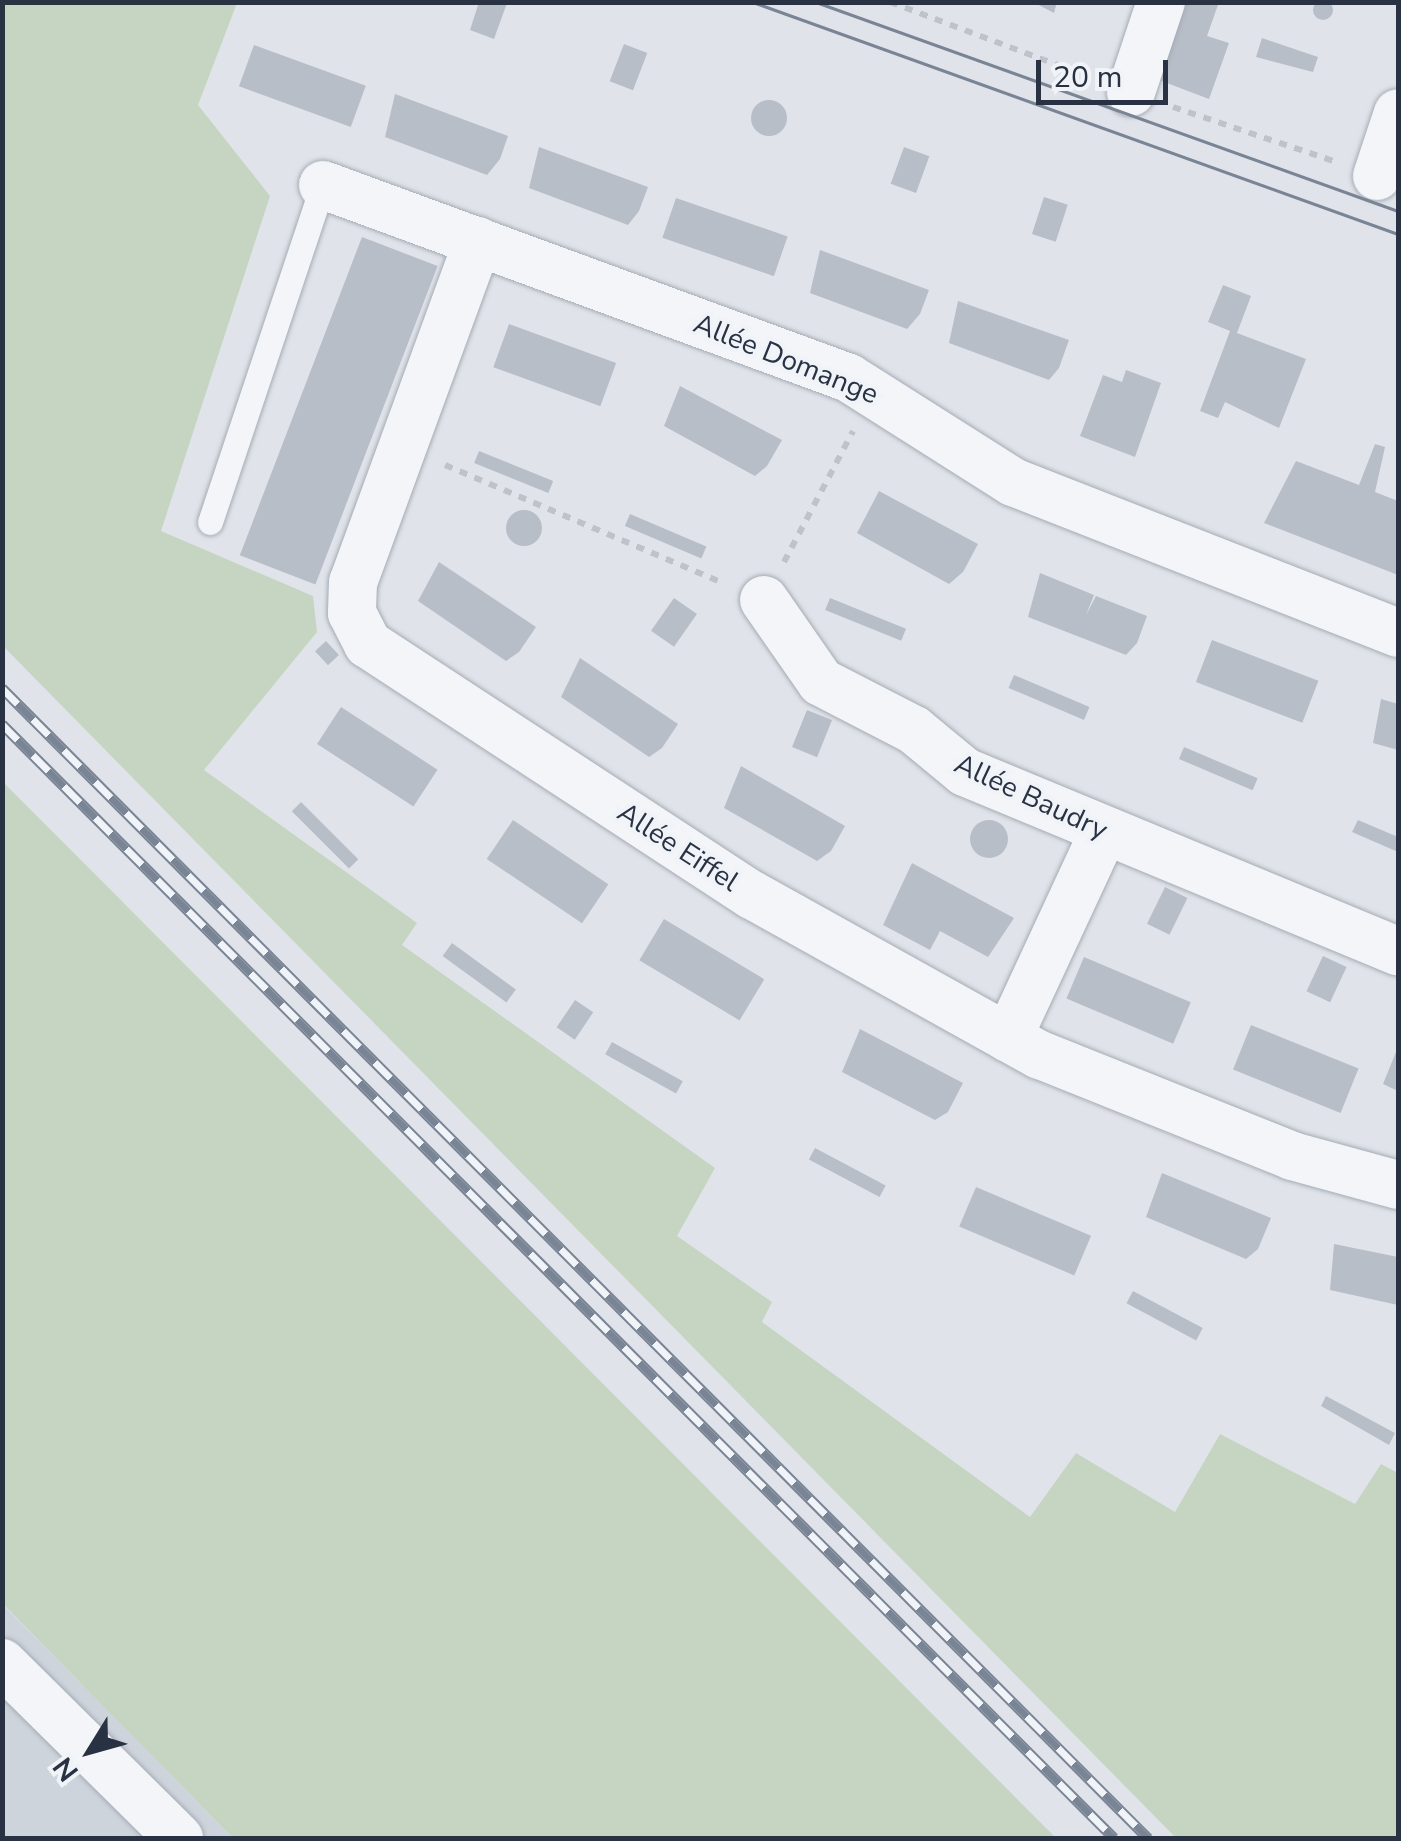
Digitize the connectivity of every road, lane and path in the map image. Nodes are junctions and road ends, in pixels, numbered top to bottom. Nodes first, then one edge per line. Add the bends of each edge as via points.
1 (1162, 2) edge
2 (1131, 92) dead end
3 (1398, 113) edge
4 (1377, 176) dead end
5 (323, 186) joint
6 (478, 241) junction
7 (874, 391) junction
8 (402, 448) junction
9 (210, 522) dead end
10 (764, 600) junction
11 (1398, 633) edge
12 (1104, 831) junction
13 (1398, 950) edge
14 (1008, 1038) junction
15 (1398, 1185) edge
16 (2, 1663) edge
17 (179, 1838) edge

1 - 2 street
3 - 4 street
5 - 6 street, Allée Domange
5 - 9 lane
6 - 7 street, Allée Domange
6 - 8 street, Allée Eiffel
7 - 10 path
7 - 11 street, Allée Domange via 1013,482
8 - 10 path
8 - 14 street, Allée Eiffel via 350,596 368,644 752,895
10 - 12 street, Allée Baudry via 835,693 914,730 965,772
12 - 13 street, Allée Baudry
12 - 14 street
14 - 15 street, Allée Eiffel via 1292,1156
16 - 17 street

